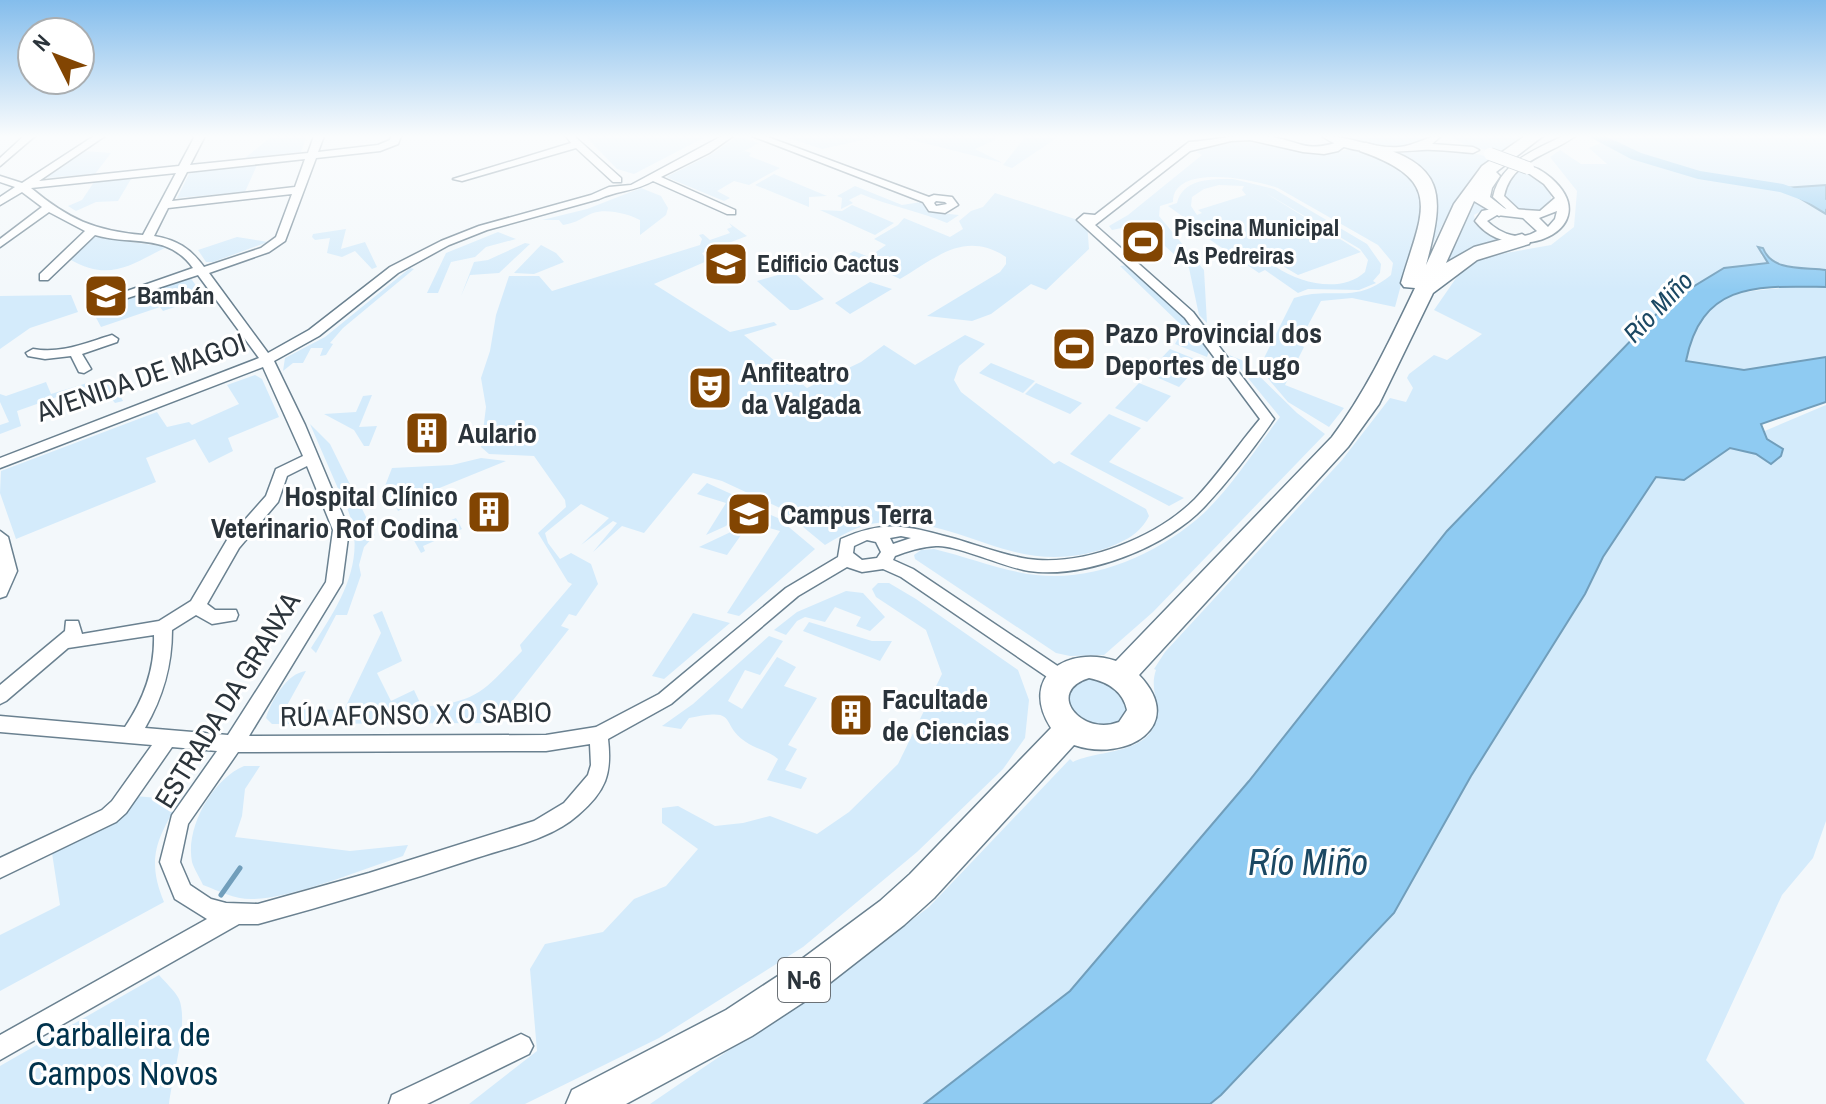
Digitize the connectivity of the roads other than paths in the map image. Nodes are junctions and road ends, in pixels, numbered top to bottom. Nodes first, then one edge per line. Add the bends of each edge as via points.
1 (20, 188) edge
2 (24, 188) edge
3 (173, 188) edge
4 (611, 188) edge
5 (665, 188) edge
6 (893, 188) edge
7 (1136, 188) edge
8 (1427, 188) edge
9 (1474, 188) edge
10 (1483, 188) edge
11 (1500, 188) edge
12 (1556, 188) edge
13 (299, 190) joint
14 (1561, 199) junction
15 (929, 201) dead end
16 (0, 202) edge
17 (165, 205) junction
18 (50, 206) junction
19 (731, 212) dead end
20 (1515, 213) junction
21 (92, 231) junction
22 (147, 238) junction
23 (1532, 238) junction
24 (0, 244) edge
25 (200, 271) junction
26 (44, 277) dead end
27 (1421, 293) junction
28 (93, 305) dead end
29 (1408, 324) junction
30 (112, 339) dead end
31 (75, 352) junction
32 (33, 353) dead end
33 (266, 359) junction
34 (84, 369) dead end
35 (0, 455) edge
36 (312, 458) junction
37 (0, 463) edge
38 (873, 535) junction
39 (0, 537) edge
40 (918, 542) junction
41 (944, 542) junction
42 (886, 557) junction
43 (847, 559) junction
44 (907, 573) junction
45 (0, 592) edge
46 (197, 606) junction
47 (230, 615) dead end
48 (163, 627) junction
49 (1121, 675) junction
50 (1062, 678) junction
51 (0, 696) edge
52 (0, 724) edge
53 (1070, 729) junction
54 (131, 734) junction
55 (598, 735) junction
56 (168, 738) junction
57 (233, 744) junction
58 (0, 868) edge
59 (236, 914) junction
60 (521, 1046) dead end
61 (0, 1048) edge
62 (401, 1104) edge
63 (586, 1104) edge

1 - 16 street
2 - 18 street, ESTRADA DA GRANXA
3 - 17 street
4 - 33 street via 423,253 376,282 314,333
5 - 19 street
6 - 15 street
7 - 41 street via 1093,220 1189,315 1267,419 1200,503 1123,553 1071,566 1029,565
8 - 29 highway via 1429,204 1403,316
9 - 27 highway via 1449,228
10 - 20 highway via 1483,201
11 - 20 street via 1498,197
12 - 14 street, bridge
13 - 17 street
13 - 25 street via 285,233 275,244
14 - 20 street via 1548,213
14 - 23 street via 1557,225
17 - 22 street
18 - 21 street, ESTRADA DA GRANXA
18 - 24 street
20 - 23 street via 1541,224 1544,232
20 - 23 street via 1482,217 1483,225 1495,234
21 - 22 street, ESTRADA DA GRANXA
21 - 26 street
22 - 25 street, ESTRADA DA GRANXA via 176,244
23 - 27 highway via 1463,257
25 - 28 street
25 - 33 street, ESTRADA DA GRANXA
27 - 29 highway
29 - 49 highway via 1374,395 1328,457
30 - 31 street
31 - 32 street
31 - 34 street
33 - 35 street, AVENIDA DE MAGOI
33 - 36 street, ESTRADA DA GRANXA
33 - 37 street, AVENIDA DE MAGOI
36 - 46 street via 279,476 273,498 233,544
36 - 57 street, ESTRADA DA GRANXA via 341,530 334,583
38 - 41 street via 901,530
38 - 42 street via 882,538
38 - 43 street, RÚA AFONSO X O SABIO via 847,543
39 - 45 street via 9,571
40 - 41 street
40 - 42 street
40 - 44 street via 905,552
42 - 43 street via 866,567
42 - 44 street
43 - 55 street, RÚA AFONSO X O SABIO via 792,592 665,699
44 - 50 street
46 - 47 street via 212,617
46 - 48 street
48 - 51 street via 76,642 69,634
48 - 54 street via 157,684
49 - 50 highway via 1089,666
49 - 53 highway via 1141,703 1130,731 1094,739
50 - 53 highway via 1053,703
52 - 54 street, RÚA AFONSO X O SABIO
53 - 63 highway, N-6 via 892,913 739,1023
54 - 56 street, RÚA AFONSO X O SABIO
55 - 57 street, RÚA AFONSO X O SABIO via 515,744
55 - 59 street, ESTRADA DA GRANXA via 601,765 596,780 556,820 290,906
56 - 57 street, RÚA AFONSO X O SABIO
56 - 58 street via 109,816
57 - 59 street, ESTRADA DA GRANXA via 179,821 170,862 182,892 206,908
59 - 61 street
60 - 62 street

